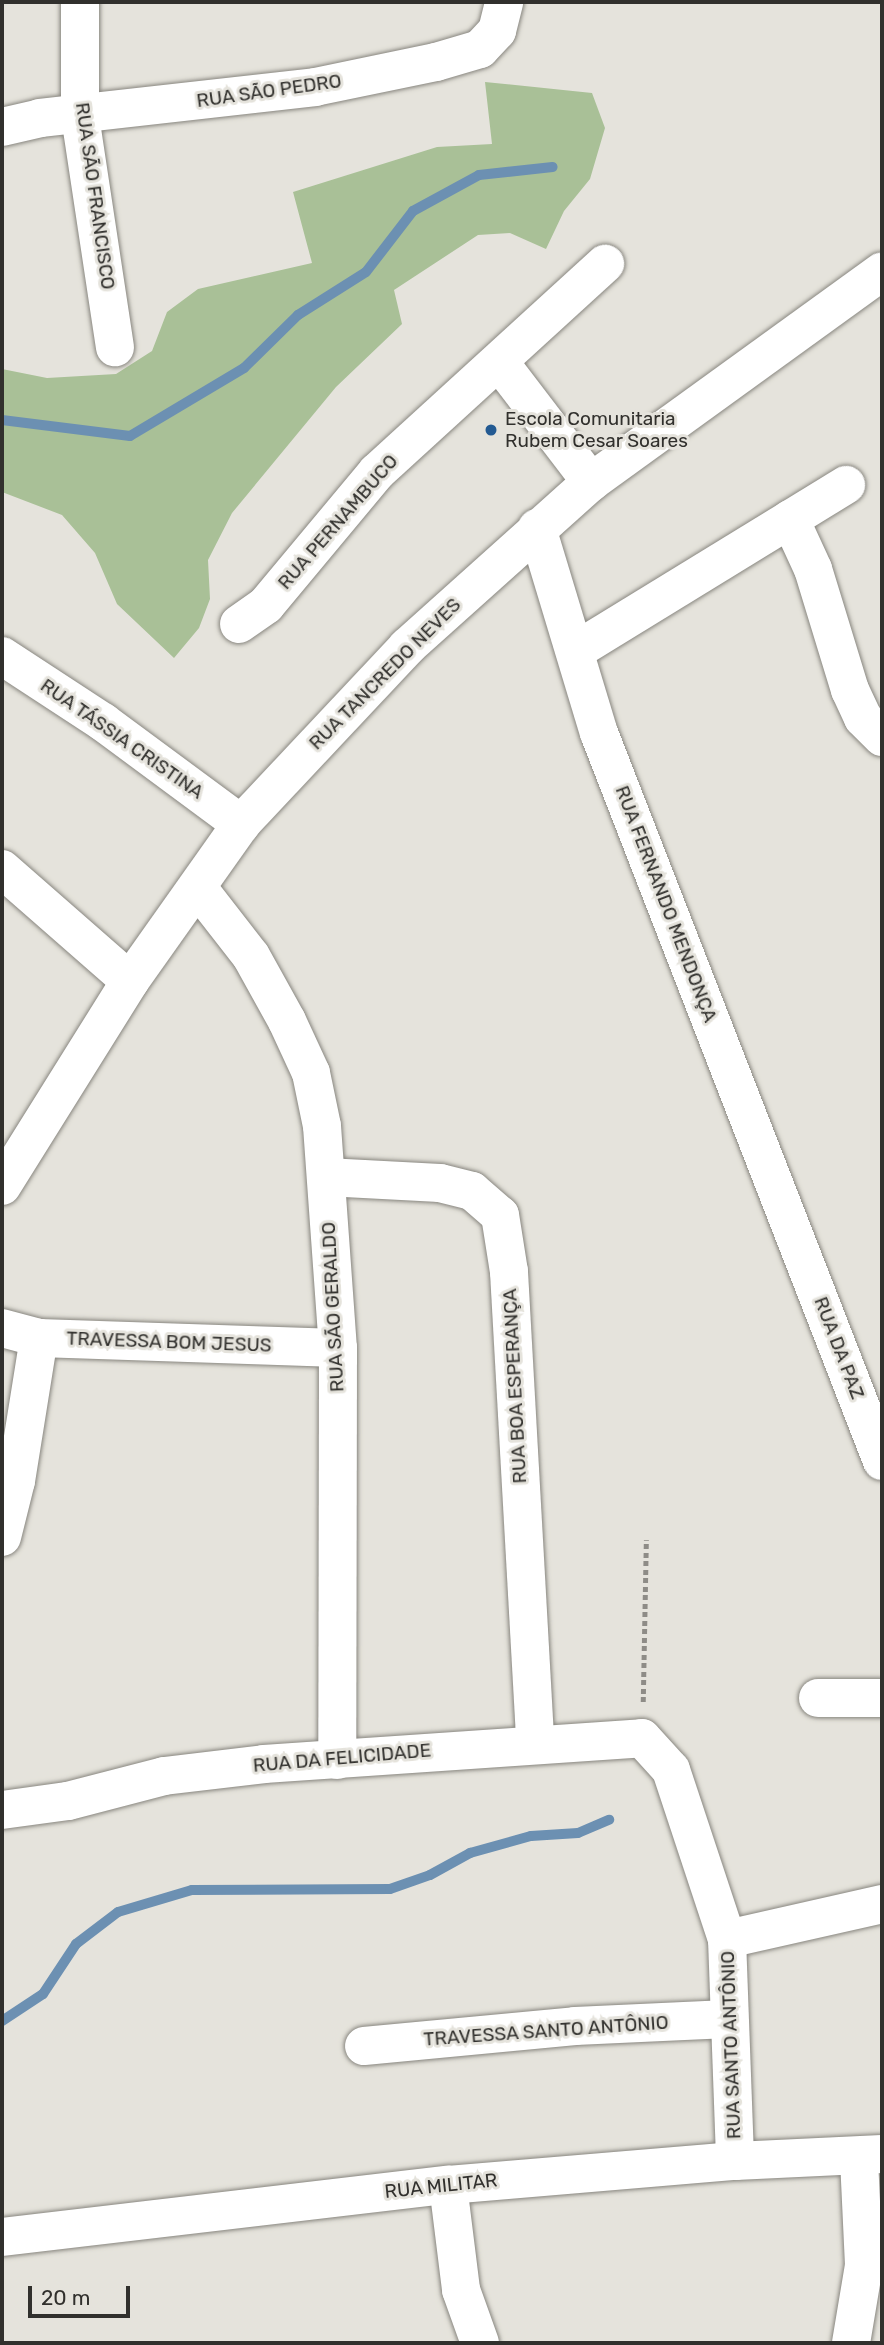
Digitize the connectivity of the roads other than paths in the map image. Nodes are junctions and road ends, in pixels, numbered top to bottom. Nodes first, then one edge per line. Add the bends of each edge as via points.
1 (80, 2) edge
2 (504, 2) edge
3 (80, 117) junction
4 (2, 127) edge
5 (605, 264) dead end
6 (882, 271) edge
7 (115, 347) dead end
8 (500, 363) junction
9 (591, 482) junction
10 (846, 485) dead end
11 (790, 519) junction
12 (537, 528) junction
13 (239, 624) dead end
14 (575, 651) junction
15 (2, 656) edge
16 (882, 737) edge
17 (241, 824) junction
18 (2, 869) edge
19 (198, 888) junction
20 (130, 981) junction
21 (327, 1177) junction
22 (2, 1186) edge
23 (810, 1274) joint
24 (2, 1328) edge
25 (39, 1338) junction
26 (338, 1348) junction
27 (882, 1461) edge
28 (2, 1537) edge
29 (818, 1698) dead end
30 (882, 1698) edge
31 (535, 1742) junction
32 (337, 1760) junction
33 (671, 1770) joint
34 (2, 1810) edge
35 (882, 1904) edge
36 (727, 1939) junction
37 (728, 2019) junction
38 (364, 2046) dead end
39 (870, 2156) edge
40 (735, 2161) junction
41 (448, 2185) junction
42 (2, 2237) edge
43 (480, 2343) edge
44 (851, 2343) edge

1 - 3 street, RUA SÃO FRANCISCO
2 - 3 street, RUA SÃO PEDRO via 498,31 480,49 436,62 315,86
3 - 4 street, RUA SÃO PEDRO via 40,118
3 - 7 street, RUA SÃO FRANCISCO
5 - 8 street, RUA PERNAMBUCO
6 - 9 street, RUA TANCREDO NEVES
8 - 9 street
8 - 13 street, RUA PERNAMBUCO via 377,472 267,604
9 - 12 street, RUA TANCREDO NEVES
10 - 11 street
11 - 14 street
11 - 16 street via 813,569 850,690 863,719
12 - 14 street, RUA FERNANDO MENDONÇA
12 - 17 street, RUA TANCREDO NEVES via 407,647
14 - 23 street, RUA FERNANDO MENDONÇA via 599,733
15 - 17 street, RUA TÁSSIA CRISTINA via 103,722
17 - 19 street, RUA TANCREDO NEVES
18 - 20 street
19 - 20 street, RUA TANCREDO NEVES
19 - 21 street, RUA SÃO GERALDO via 251,956 311,1073
20 - 22 street, RUA TANCREDO NEVES
21 - 26 street, RUA SÃO GERALDO
21 - 31 street, RUA BOA ESPERANÇA via 440,1183 472,1191 500,1215 509,1272
23 - 27 street, RUA DA PAZ
24 - 25 street, TRAVESSA BOM JESUS
25 - 26 street, TRAVESSA BOM JESUS
25 - 28 street via 16,1481
26 - 32 street, RUA SÃO GERALDO
29 - 30 street
31 - 32 street, RUA DA FELICIDADE
31 - 33 street, RUA DA FELICIDADE via 642,1738
32 - 34 street, RUA DA FELICIDADE via 164,1776 68,1801
33 - 36 street, RUA SANTO ANTÔNIO
35 - 36 street
36 - 37 street, RUA SANTO ANTÔNIO via 732,1990
37 - 38 street, TRAVESSA SANTO ANTÔNIO via 575,2026
37 - 40 street, RUA SANTO ANTÔNIO
39 - 40 street, RUA MILITAR
39 - 44 street via 864,2265
40 - 41 street, RUA MILITAR
41 - 42 street, RUA MILITAR
41 - 43 street via 461,2290

